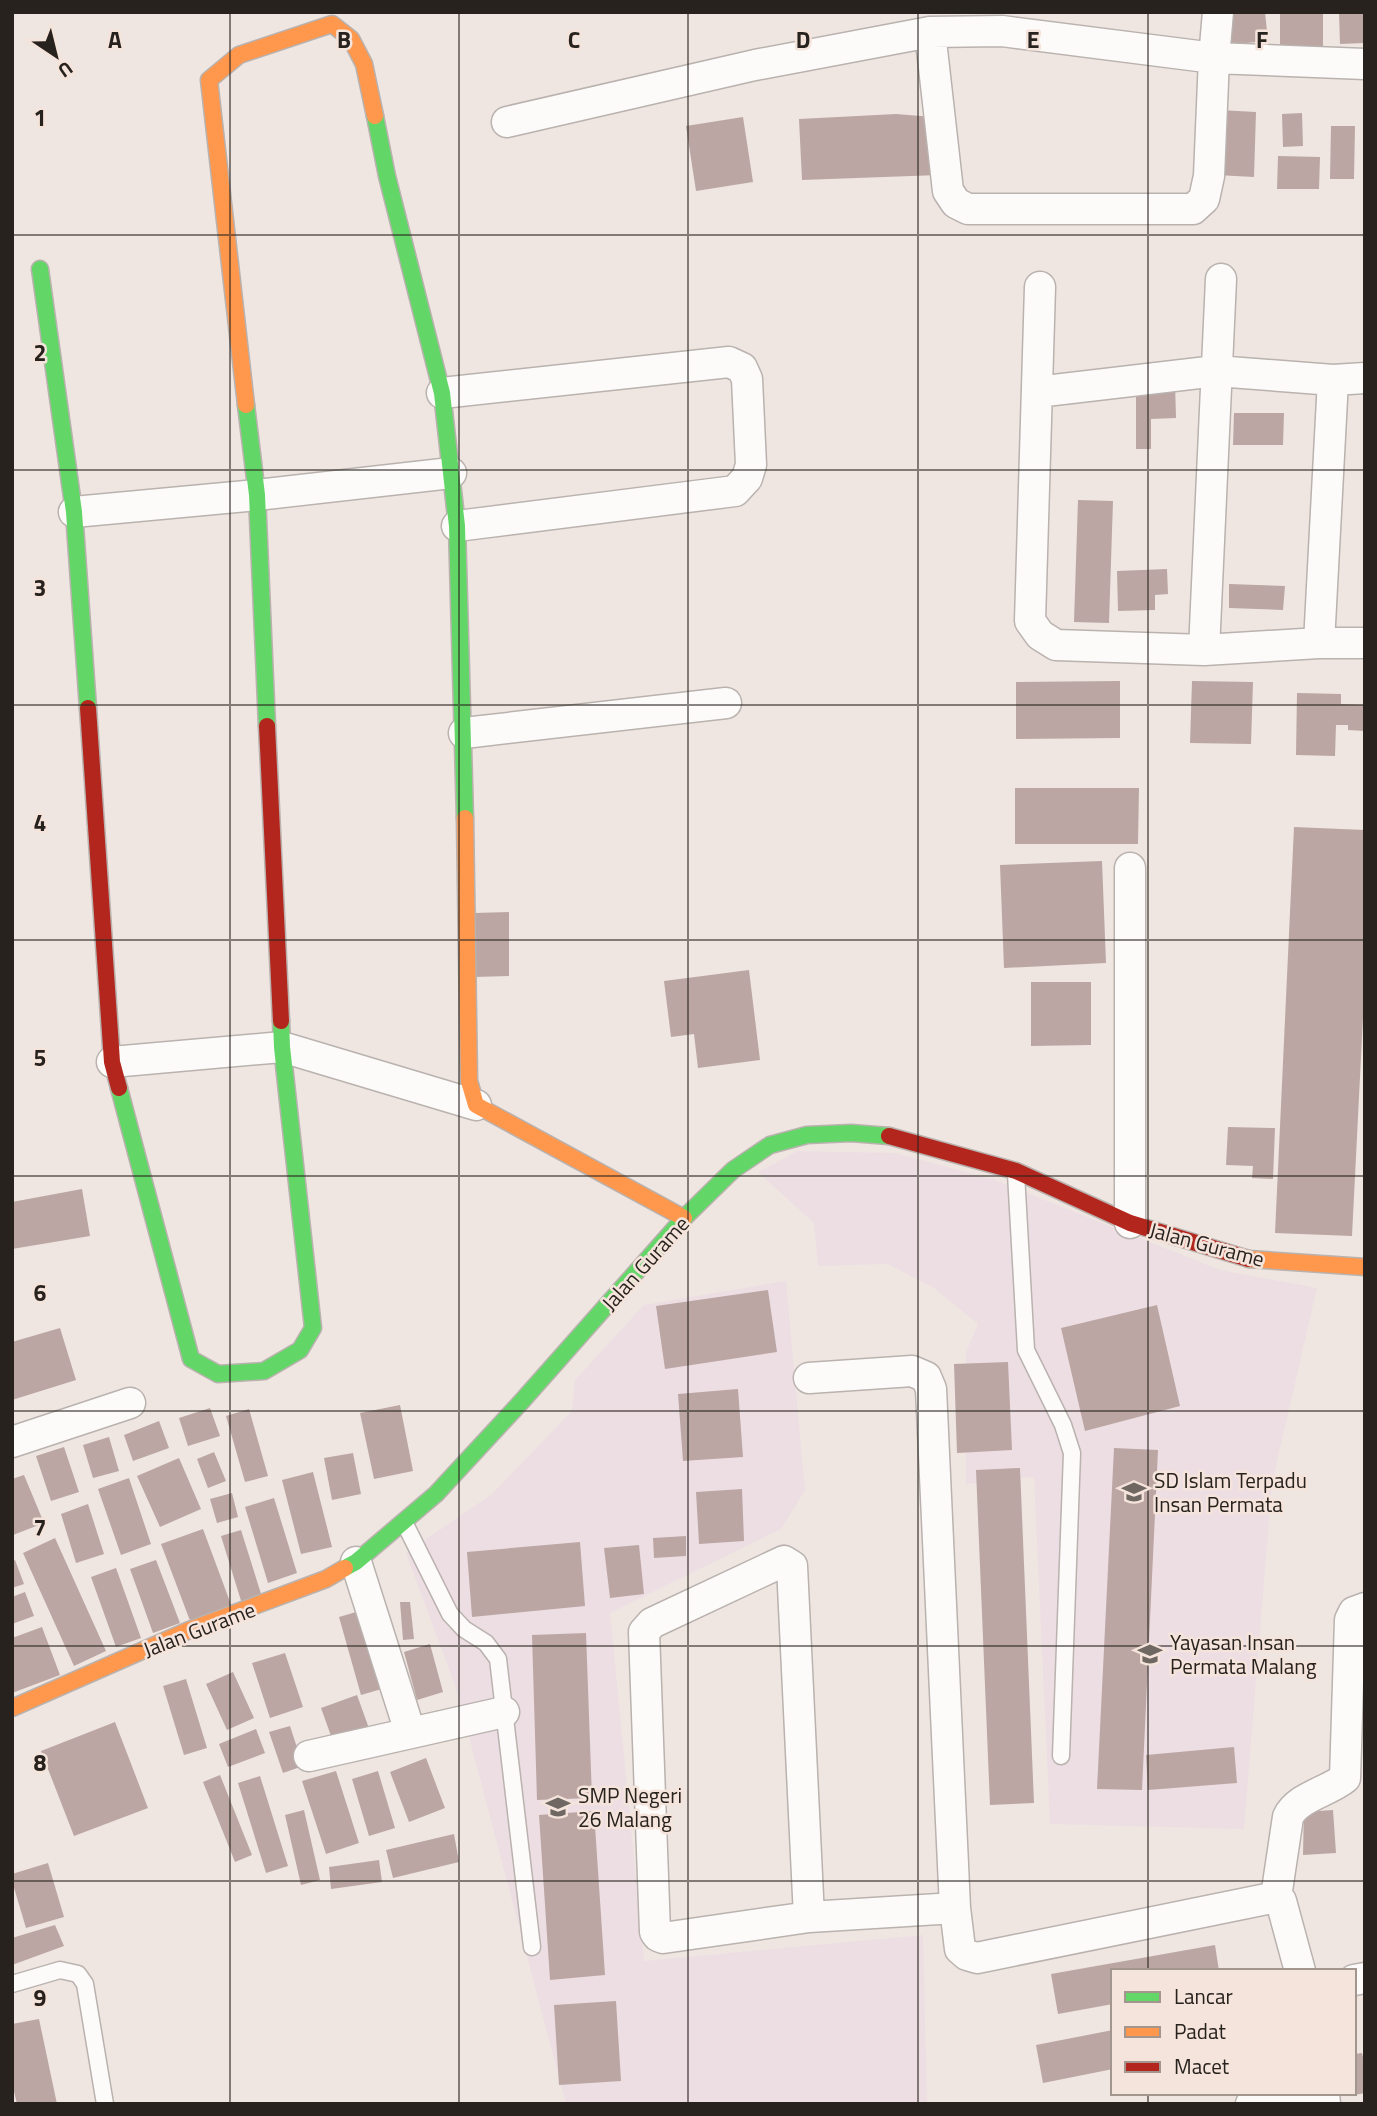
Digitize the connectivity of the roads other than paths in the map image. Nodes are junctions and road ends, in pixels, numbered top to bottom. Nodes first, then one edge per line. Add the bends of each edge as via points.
1 (1218, 12) edge
2 (930, 32) junction
3 (1214, 58) junction
4 (1365, 64) edge
5 (507, 122) dead end
6 (40, 269) dead end
7 (1221, 279) dead end
8 (1040, 288) dead end
9 (1216, 371) junction
10 (1365, 378) edge
11 (1333, 380) junction
12 (1037, 392) junction
13 (442, 393) junction
14 (451, 473) junction
15 (257, 495) junction
16 (74, 512) junction
17 (457, 526) junction
18 (1319, 643) junction
19 (1365, 643) edge
20 (1204, 650) junction
21 (726, 703) dead end
22 (464, 733) junction
23 (1130, 868) dead end
24 (282, 1047) junction
25 (111, 1062) junction
26 (476, 1105) junction
27 (1016, 1171) junction
28 (684, 1218) junction
29 (1130, 1223) junction
30 (1365, 1267) edge
31 (809, 1378) dead end
32 (130, 1403) dead end
33 (12, 1442) edge
34 (404, 1522) junction
35 (356, 1562) junction
36 (1365, 1608) edge
37 (12, 1708) edge
38 (504, 1712) junction
39 (410, 1732) junction
40 (309, 1756) dead end
41 (1061, 1756) dead end
42 (1276, 1898) junction
43 (955, 1908) junction
44 (809, 1917) junction
45 (532, 1947) dead end
46 (1299, 1969) edge
47 (12, 1984) edge
48 (1293, 2095) edge
49 (105, 2104) edge
50 (1251, 2104) edge

1 - 3 street
2 - 3 street via 1002,31
2 - 3 street via 948,191 968,209 1193,209 1204,199 1209,176
2 - 5 street via 755,65
3 - 4 street
6 - 16 street
7 - 9 street
8 - 12 street
9 - 11 street
9 - 12 street
9 - 20 street
10 - 11 street
11 - 18 street
12 - 20 street via 1030,621 1040,635 1056,645
13 - 14 street
13 - 15 street via 364,64 351,39 332,24 239,55 209,80
13 - 17 street via 729,362 742,368 747,379 751,465 735,491
14 - 15 street
14 - 17 street
15 - 16 street
15 - 24 street
16 - 25 street
17 - 22 street
18 - 19 street
18 - 20 street
21 - 22 street
22 - 26 street via 470,1081
23 - 29 street
24 - 25 street
24 - 25 street via 313,1328 300,1350 264,1371 218,1374 191,1359
24 - 26 street
26 - 28 street
27 - 28 street, Jalan Gurame via 885,1135 807,1135 769,1145 733,1170
27 - 29 street, Jalan Gurame
27 - 41 lane via 1026,1350 1072,1453
28 - 34 street, Jalan Gurame via 522,1401
29 - 30 street, Jalan Gurame via 1252,1260
31 - 43 street via 912,1371 926,1377 931,1389
32 - 33 street
34 - 35 street, Jalan Gurame
34 - 38 lane via 450,1614 498,1659
35 - 37 street, Jalan Gurame via 326,1579 187,1631
35 - 39 street
36 - 42 street via 1354,1612 1350,1620 1345,1778 1292,1809
38 - 39 street
38 - 45 lane
39 - 40 street
42 - 43 street via 978,1958 960,1949
42 - 46 street
43 - 44 street
44 - 44 street via 663,1938 654,1927 644,1632 652,1622 785,1561 792,1566
47 - 49 lane via 60,1969 78,1974 85,1984
48 - 50 street

